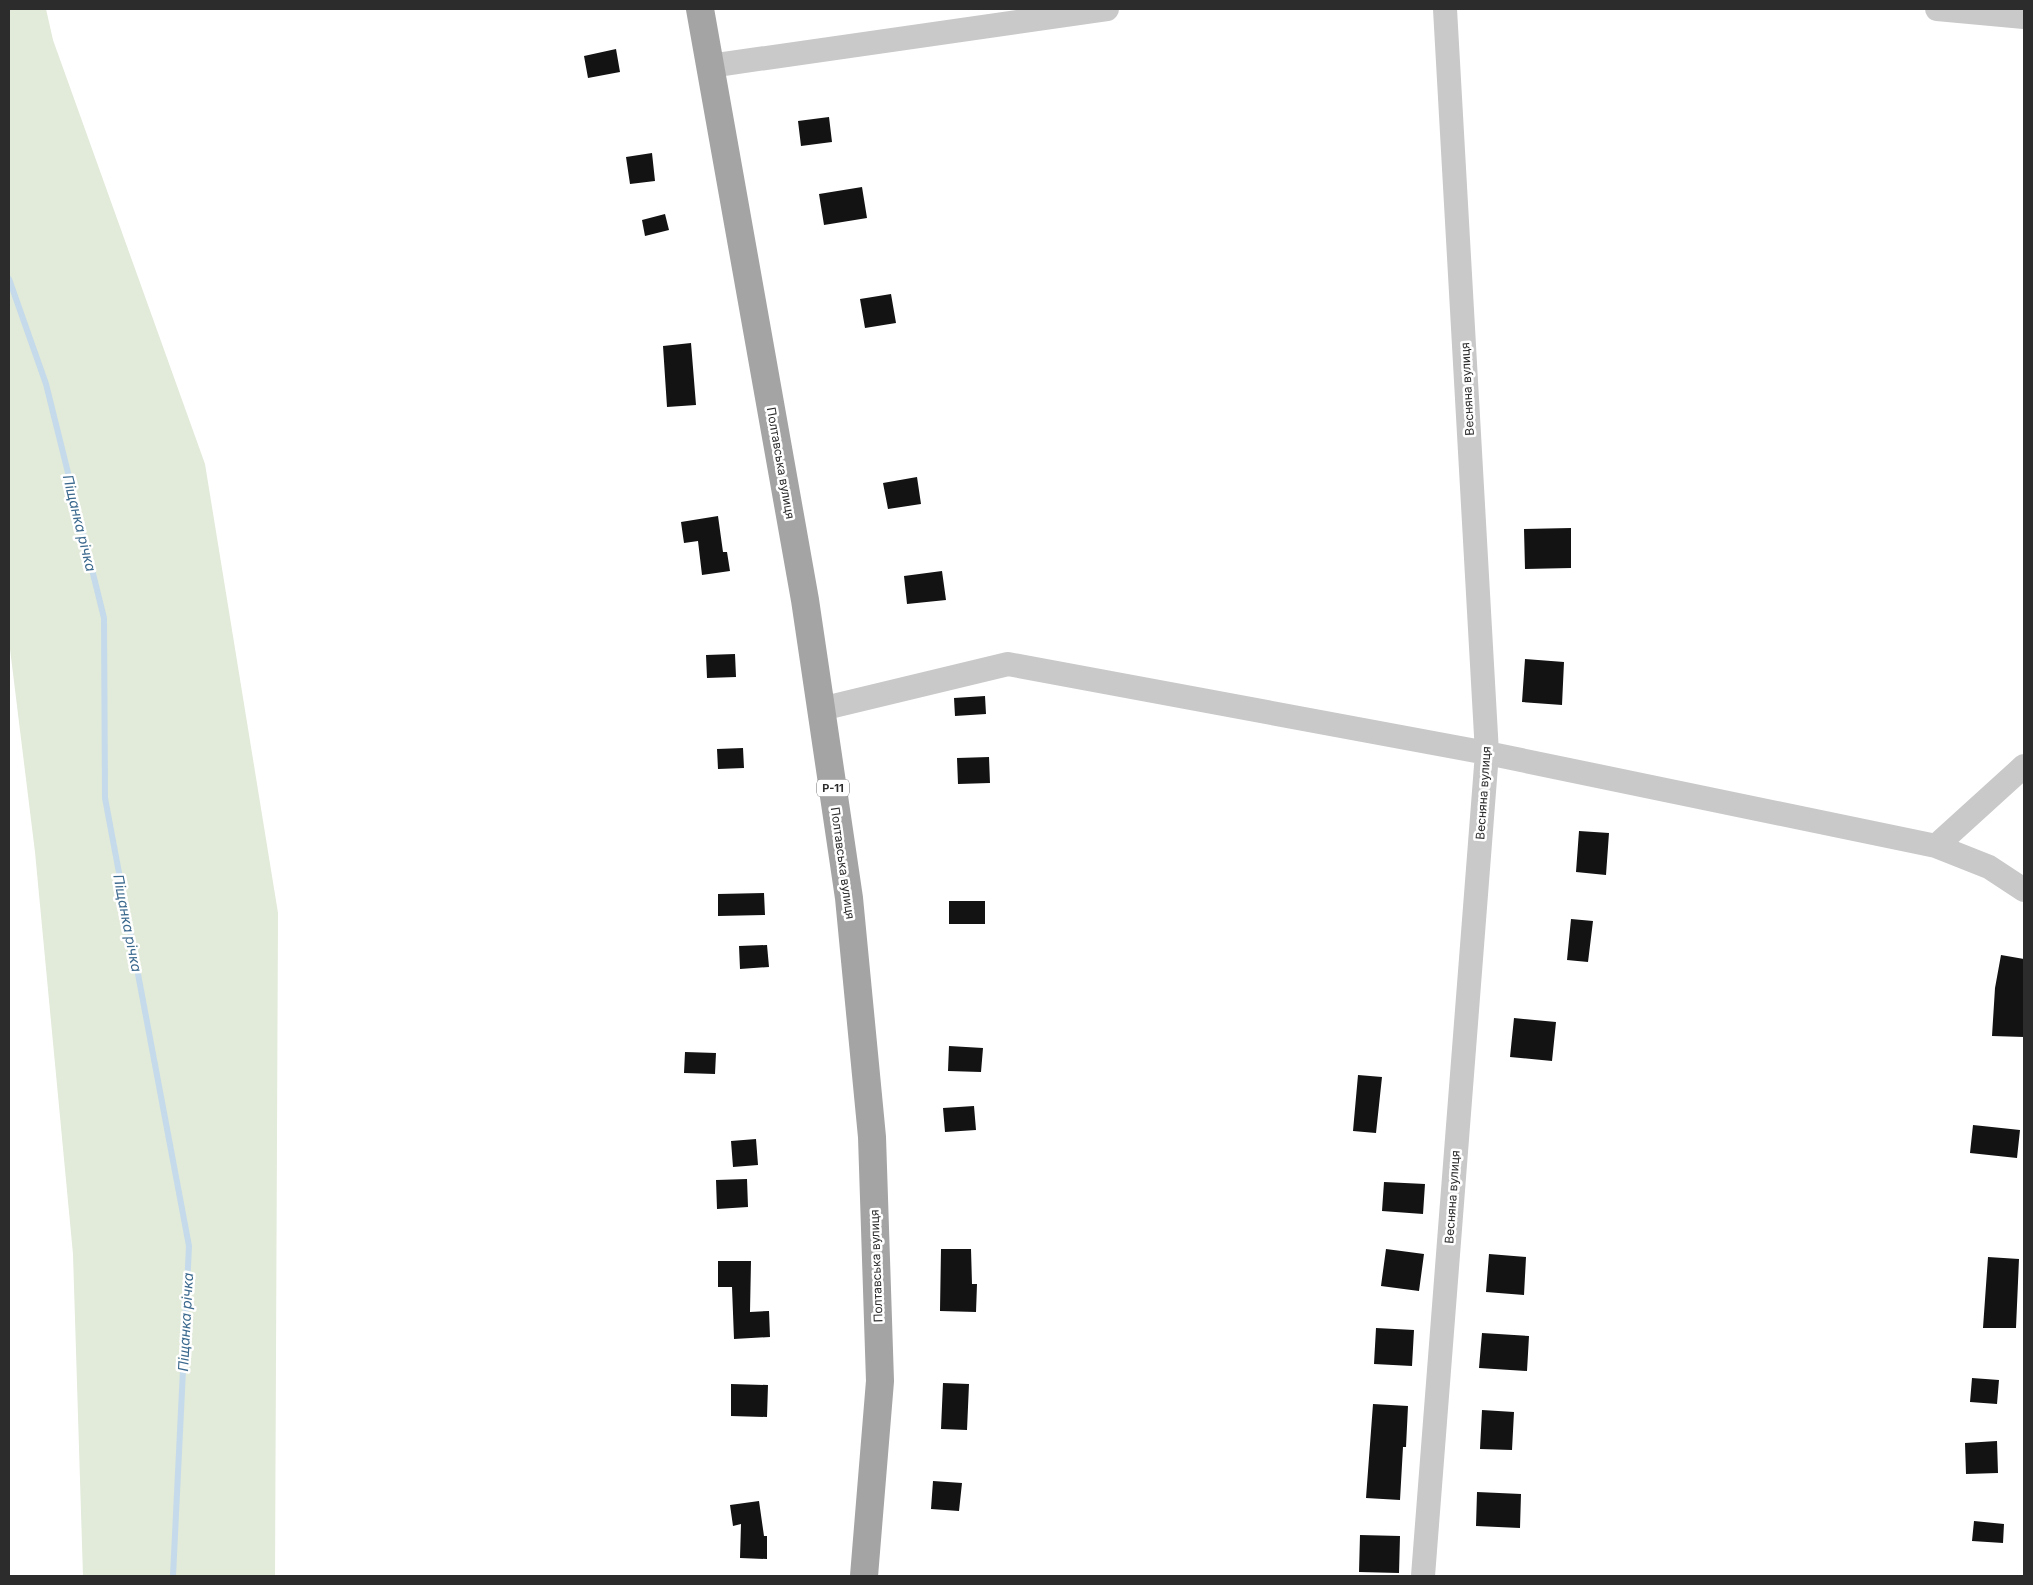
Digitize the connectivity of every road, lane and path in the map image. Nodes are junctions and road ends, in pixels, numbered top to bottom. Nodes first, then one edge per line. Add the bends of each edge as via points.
1 (700, 9) edge
2 (1107, 9) edge
3 (1445, 9) edge
4 (1937, 9) edge
5 (2024, 17) edge
6 (710, 66) junction
7 (821, 709) junction
8 (1487, 753) junction
9 (2024, 766) edge
10 (1936, 846) junction
11 (2024, 890) edge
12 (864, 1576) edge
13 (1422, 1576) edge

1 - 6 main road, Полтавська вулиця / Р-11
2 - 6 street
3 - 8 street, Весняна вулиця
4 - 5 street
6 - 7 main road, Полтавська вулиця / Р-11 via 805,600
7 - 8 street via 1008,664
7 - 12 main road, Полтавська вулиця / Р-11 via 849,898 872,1137 880,1381
8 - 10 street
8 - 13 street, Весняна вулиця
9 - 10 street
10 - 11 street via 1988,867

